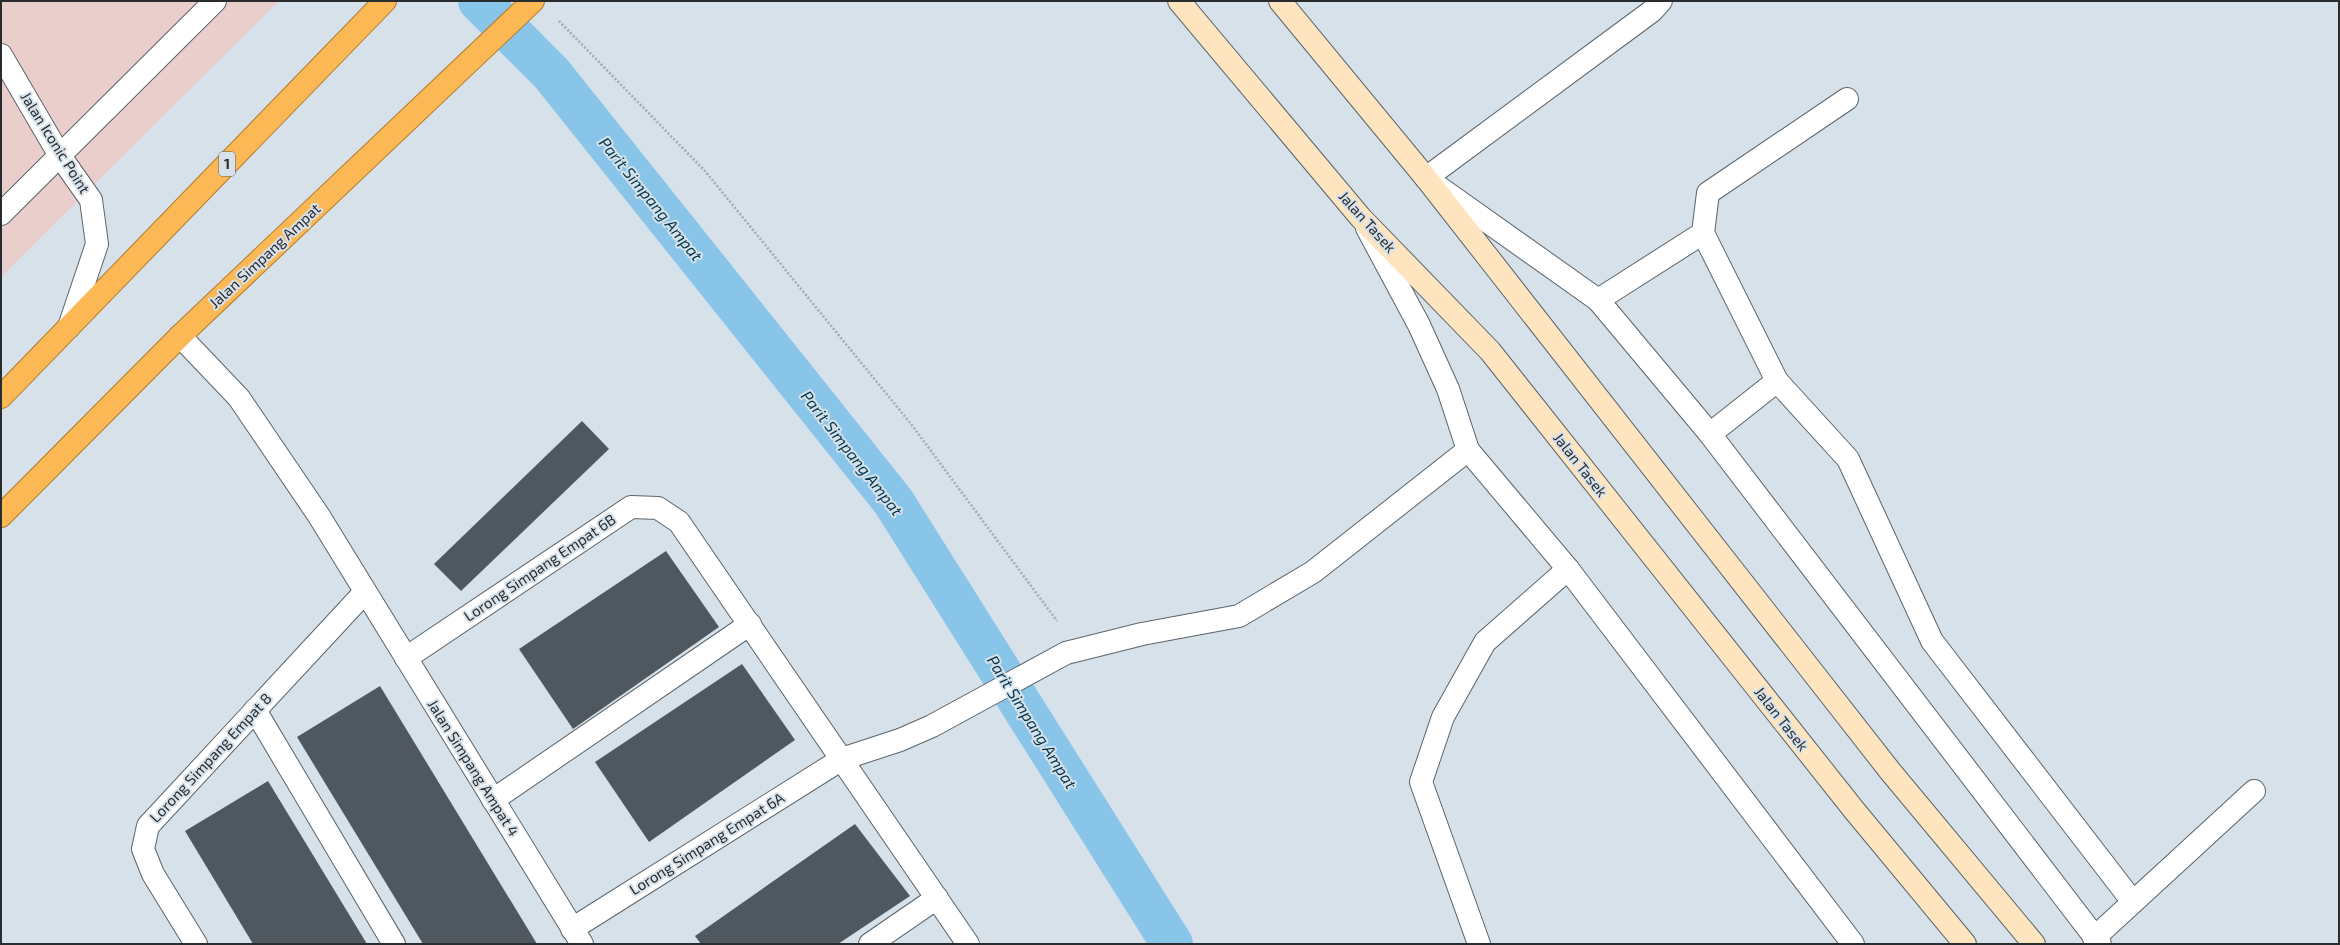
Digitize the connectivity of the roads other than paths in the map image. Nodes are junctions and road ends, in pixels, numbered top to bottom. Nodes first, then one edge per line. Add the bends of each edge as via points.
1 (215, 1) edge
2 (385, 1) edge
3 (533, 1) edge
4 (1178, 1) edge
5 (1280, 1) edge
6 (1661, 1) edge
7 (1, 56) edge
8 (7, 78) edge
9 (1847, 99) dead end
10 (60, 156) junction
11 (1426, 178) junction
12 (1, 214) edge
13 (1361, 218) junction
14 (1703, 233) junction
15 (1598, 300) junction
16 (69, 327) junction
17 (180, 336) junction
18 (1777, 381) junction
19 (1, 397) edge
20 (1710, 434) junction
21 (1468, 450) junction
22 (1, 516) edge
23 (1568, 569) junction
24 (365, 592) junction
25 (750, 624) junction
26 (406, 658) junction
27 (256, 710) junction
28 (842, 758) junction
29 (2254, 791) dead end
30 (493, 800) junction
31 (937, 898) junction
32 (2133, 902) junction
33 (577, 936) edge
34 (2097, 941) edge
35 (196, 944) edge
36 (394, 944) edge
37 (870, 944) edge
38 (968, 944) edge
39 (1479, 944) edge
40 (1854, 944) edge
41 (1965, 944) edge
42 (2034, 944) edge

1 - 10 street
2 - 16 highway, 1
3 - 17 highway, Jalan Simpang Ampat
4 - 13 main road, Jalan Tasek
5 - 11 main road
6 - 11 street via 1652,11
7 - 8 street, Jalan Iconic Point
8 - 10 street, Jalan Iconic Point
9 - 14 street via 1708,193
10 - 12 street
10 - 16 street, Jalan Iconic Point via 91,200 97,244
11 - 15 street
11 - 42 main road via 1890,771
13 - 21 street via 1419,325 1448,389
13 - 41 main road, Jalan Tasek via 1490,351 1854,810
14 - 15 street
14 - 18 street
15 - 20 street
16 - 19 highway, 1
17 - 22 highway, Jalan Simpang Ampat
17 - 24 street, Jalan Simpang Ampat 4 via 239,398 319,516
18 - 20 street
18 - 32 street via 1848,459 1932,641
20 - 34 street
21 - 23 street
21 - 28 street, Lorong Simpang Empat 6A via 1313,572 1239,616 1142,634 1072,652 932,726 900,740
23 - 39 street via 1485,642 1443,717 1421,782
23 - 40 street
24 - 26 street, Jalan Simpang Ampat 4
24 - 27 street, Lorong Simpang Empat 8
25 - 26 street, Lorong Simpang Empat 6B via 679,522 658,508 631,507
25 - 28 street
25 - 30 street
26 - 30 street, Jalan Simpang Ampat 4
27 - 35 street, Lorong Simpang Empat 8 via 148,826 143,849 153,874
27 - 36 street
28 - 31 street
28 - 33 street, Lorong Simpang Empat 6A
29 - 32 street
30 - 33 street, Jalan Simpang Ampat 4
31 - 37 street
31 - 38 street
32 - 34 street

